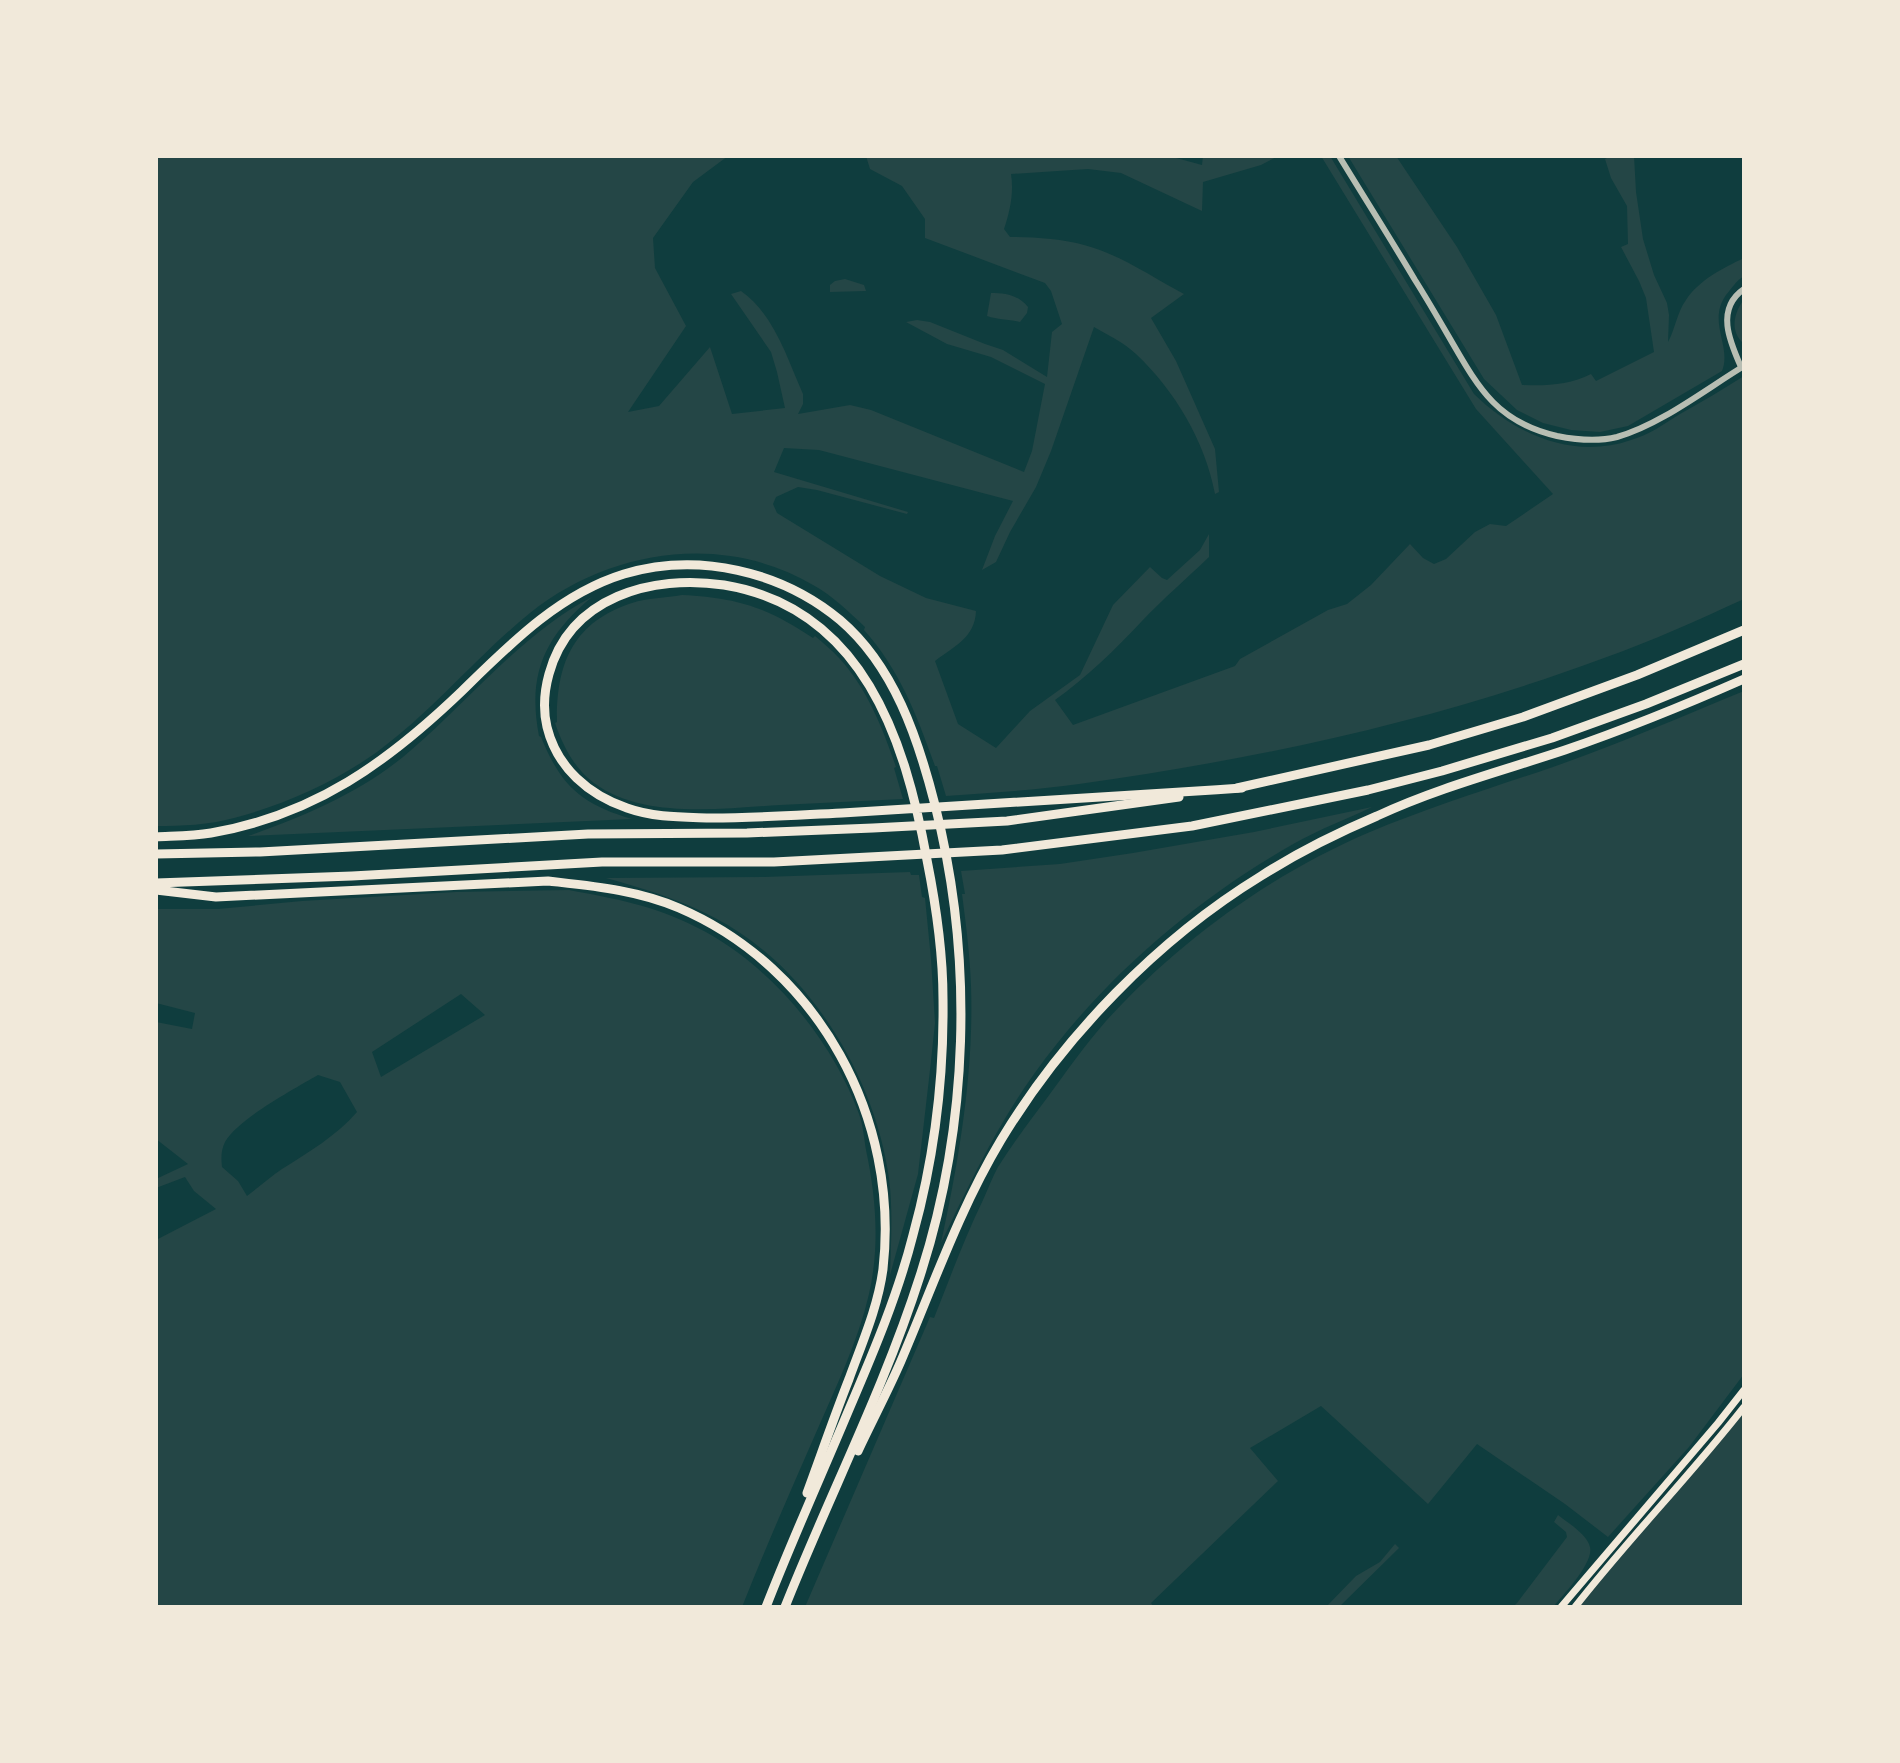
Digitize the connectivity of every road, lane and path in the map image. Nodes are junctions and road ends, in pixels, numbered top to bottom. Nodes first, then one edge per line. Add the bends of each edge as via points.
1 (1339, 156) edge
2 (1744, 289) edge
3 (1743, 367) edge
4 (1744, 630) edge
5 (1744, 664) edge
6 (1744, 679) edge
7 (1242, 788) junction
8 (156, 837) edge
9 (156, 854) edge
10 (156, 883) edge
11 (156, 890) edge
12 (1744, 1390) edge
13 (1744, 1407) edge
14 (774, 1587) junction
15 (793, 1587) junction
16 (766, 1607) edge
17 (785, 1607) edge
18 (1561, 1607) edge
19 (1575, 1607) edge

1 - 3 street via 1478,387 1515,419 1563,437 1615,437 1655,421
2 - 3 street via 1732,302 1727,320 1729,340
4 - 7 highway via 1523,717 1429,745
5 - 10 highway via 1552,738 1456,767 1192,826 1002,850
6 - 15 highway via 1643,722 1379,815 1261,875 1150,961 1073,1040 1001,1140 955,1229 900,1362
7 - 9 highway via 1007,821
7 - 14 highway via 751,818 648,814 591,792 553,745 544,703 561,642 578,622 615,596 666,584 705,582 787,605 839,644 877,696 907,768 920,817 943,995 931,1156 912,1241 886,1319
8 - 15 highway via 210,833 281,815 371,768 537,621 565,601 623,575 700,565 750,574 799,592 855,634 902,707 939,820 961,967 959,1059 952,1136 922,1270 887,1368
11 - 14 highway via 216,897 548,881 601,887 678,907 724,931 794,989 826,1031 863,1101 882,1175 885,1222 872,1316
12 - 18 main road
13 - 19 main road
14 - 16 highway
15 - 17 highway

